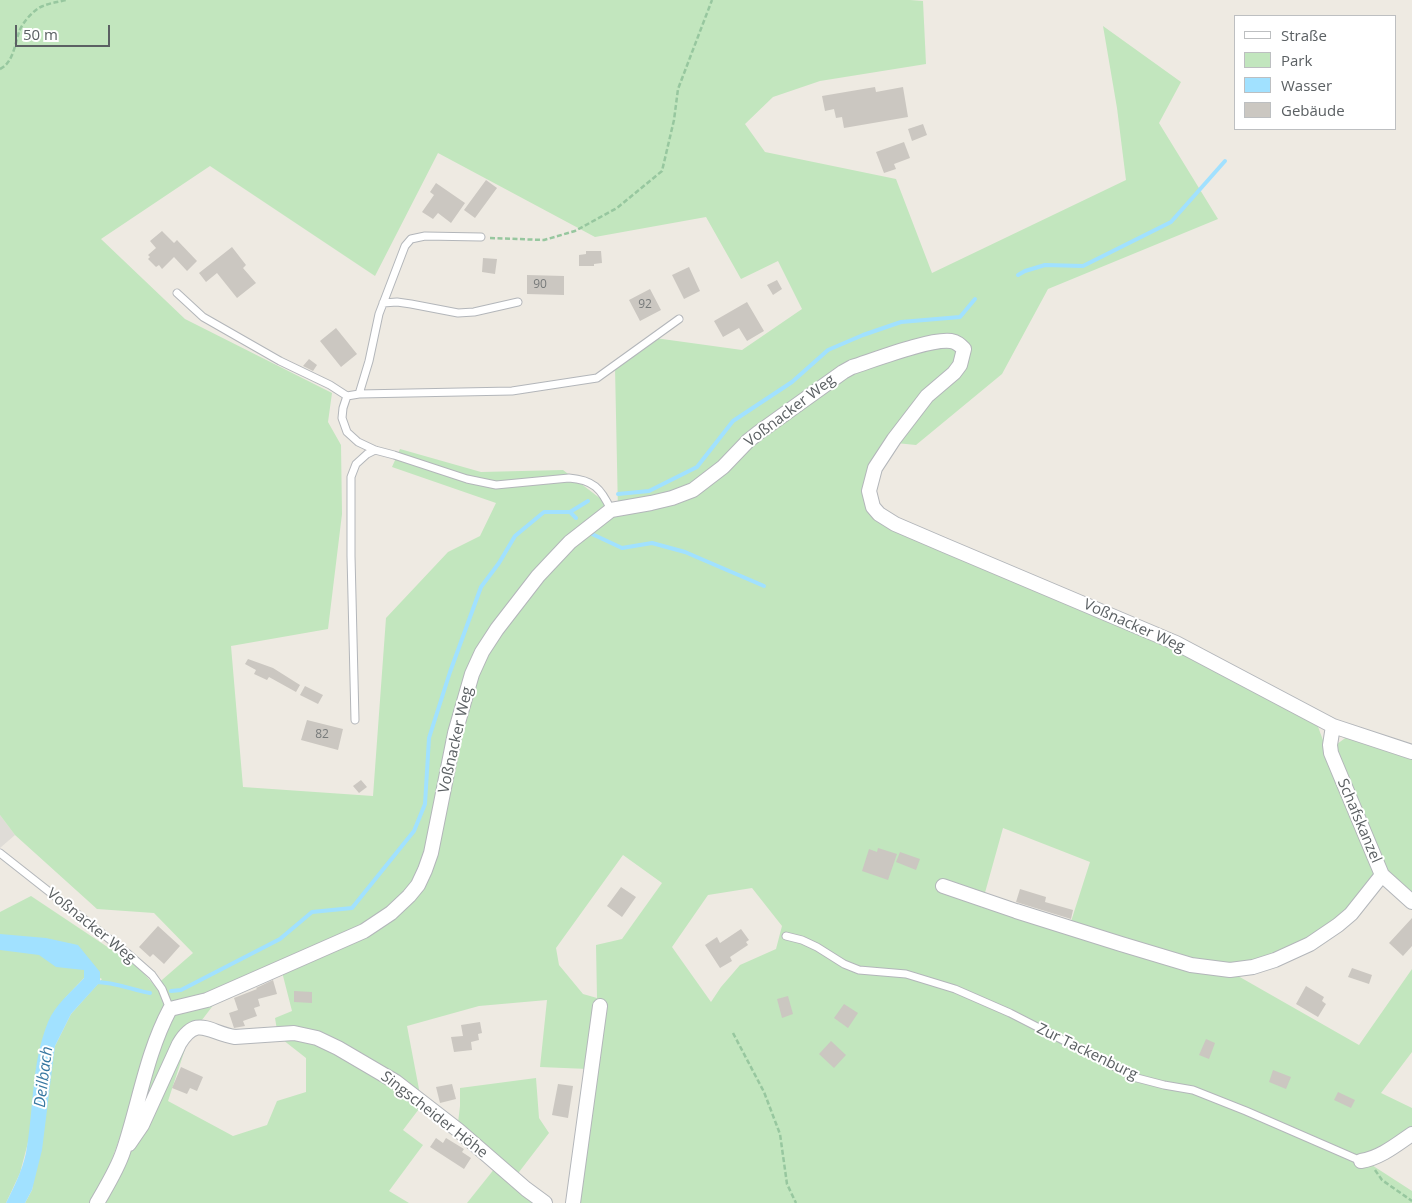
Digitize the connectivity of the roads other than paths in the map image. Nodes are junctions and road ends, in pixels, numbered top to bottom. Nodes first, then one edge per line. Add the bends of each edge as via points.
1 (481, 237) road end
2 (177, 293) dead end
3 (518, 302) dead end
4 (383, 303) junction
5 (679, 319) dead end
6 (359, 394) junction
7 (347, 396) junction
8 (375, 450) junction
9 (611, 510) junction
10 (355, 720) dead end
11 (1333, 726) junction
12 (1412, 752) edge
13 (0, 853) edge
14 (1382, 875) junction
15 (944, 886) dead end
16 (1412, 902) edge
17 (786, 936) dead end
18 (600, 1006) dead end
19 (170, 1010) junction
20 (1412, 1134) edge
21 (123, 1153) junction
22 (1366, 1160) joint
23 (96, 1203) edge
24 (545, 1203) edge
25 (573, 1203) edge

1 - 4 lane via 425,236 411,240 402,252
2 - 7 lane via 203,317
3 - 4 lane via 458,313 404,303
4 - 6 lane
5 - 6 lane via 597,378 512,391
6 - 7 lane
7 - 8 lane via 342,408 344,426 352,438
8 - 9 lane via 496,486 579,479 598,488
8 - 10 lane via 356,464 351,477
9 - 11 street, Voßnacker Weg via 672,498 693,490 723,468 758,433 852,367 933,342 958,343 964,349 960,365 927,396 875,468 869,491 873,507 879,514 895,524 1176,643
9 - 19 street, Voßnacker Weg via 553,558 482,652 460,715 426,870 409,896 364,931 207,1000
11 - 12 street
11 - 14 street, Schafskanzel via 1331,753
13 - 19 lane, Voßnacker Weg via 152,975
14 - 15 street via 1351,914 1310,944 1275,960 1230,970 1191,965
14 - 16 street, Schafskanzel
17 - 22 lane, Zur Tackenburg via 810,944 859,970 906,974 956,989 1137,1078 1193,1090
18 - 25 street
19 - 21 street via 149,1061
20 - 22 street via 1391,1149
21 - 23 street
21 - 24 street, Singscheider Höhe via 142,1125 179,1044 192,1029 203,1026 235,1037 294,1033 327,1042 396,1082

